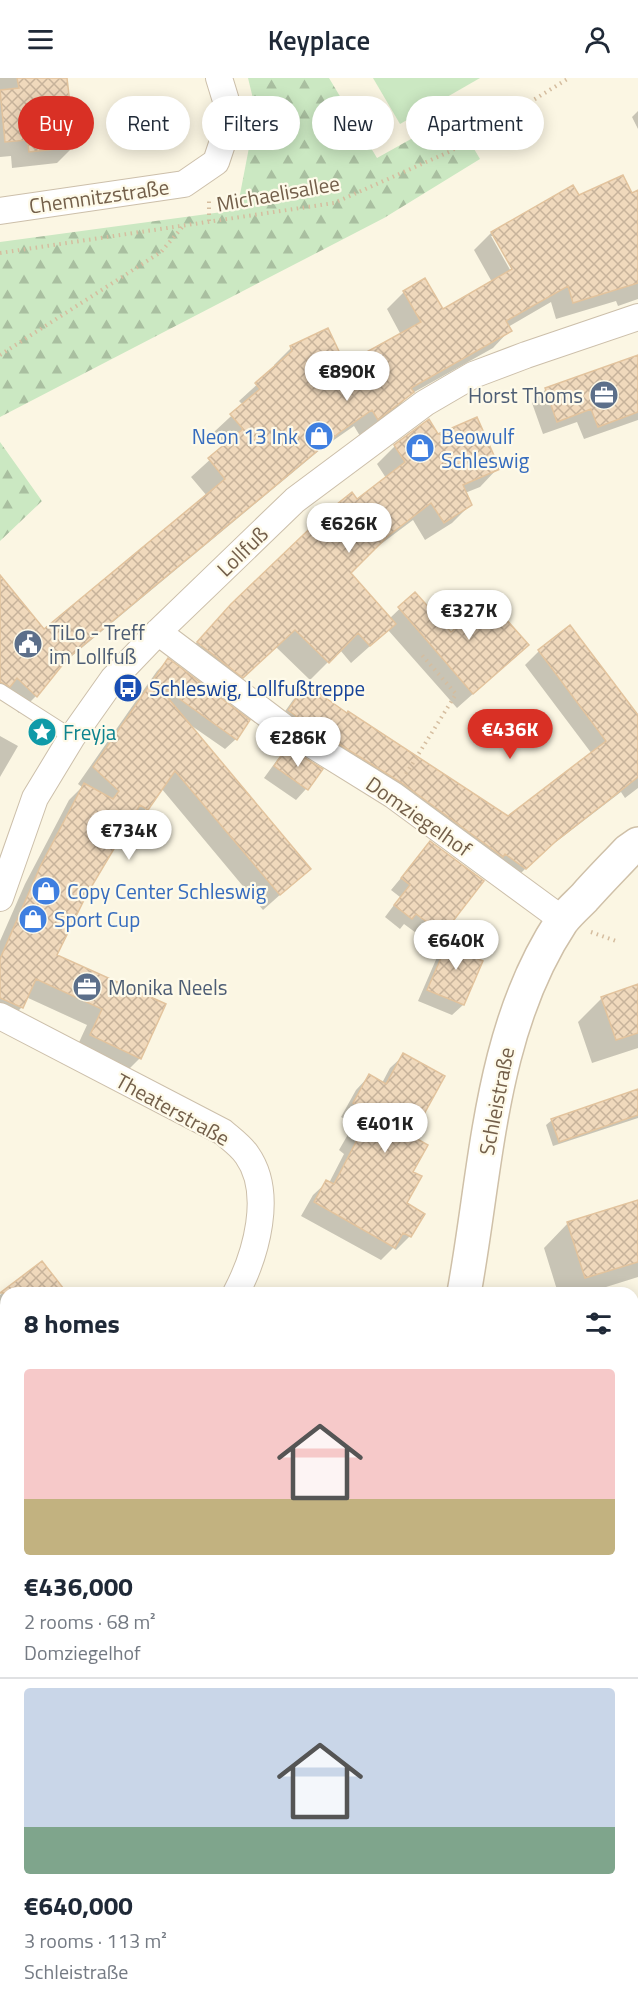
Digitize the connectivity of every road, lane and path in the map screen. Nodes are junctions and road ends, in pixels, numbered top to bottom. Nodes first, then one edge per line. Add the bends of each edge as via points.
1 (219, 78) edge
2 (569, 78) edge
3 (0, 211) edge
4 (185, 224) junction
5 (0, 253) edge
6 (638, 317) edge
7 (0, 355) edge
8 (158, 632) junction
9 (421, 654) dead end
10 (0, 691) edge
11 (72, 737) junction
12 (393, 795) junction
13 (638, 844) edge
14 (0, 898) edge
15 (563, 920) junction
16 (0, 1016) edge
17 (239, 1287) edge
18 (465, 1287) edge

1 - 3 street, Chemnitzstraße via 231,117 216,162 184,184
2 - 4 path, Michaelisallee via 451,151 334,203
4 - 5 path, Michaelisallee
4 - 7 path via 161,252
6 - 8 street, Lollfuß via 473,375 425,403 295,500
8 - 11 street, Lollfuß via 113,679
8 - 12 street, Domziegelhof via 285,728
9 - 12 path via 456,694
10 - 11 lane
11 - 14 street, Lollfuß via 35,798
12 - 15 street, Domziegelhof
13 - 15 street
15 - 18 street, Schleistraße via 528,983 507,1044 487,1141
16 - 17 street, Theaterstraße via 224,1132 247,1153 258,1175 262,1216

